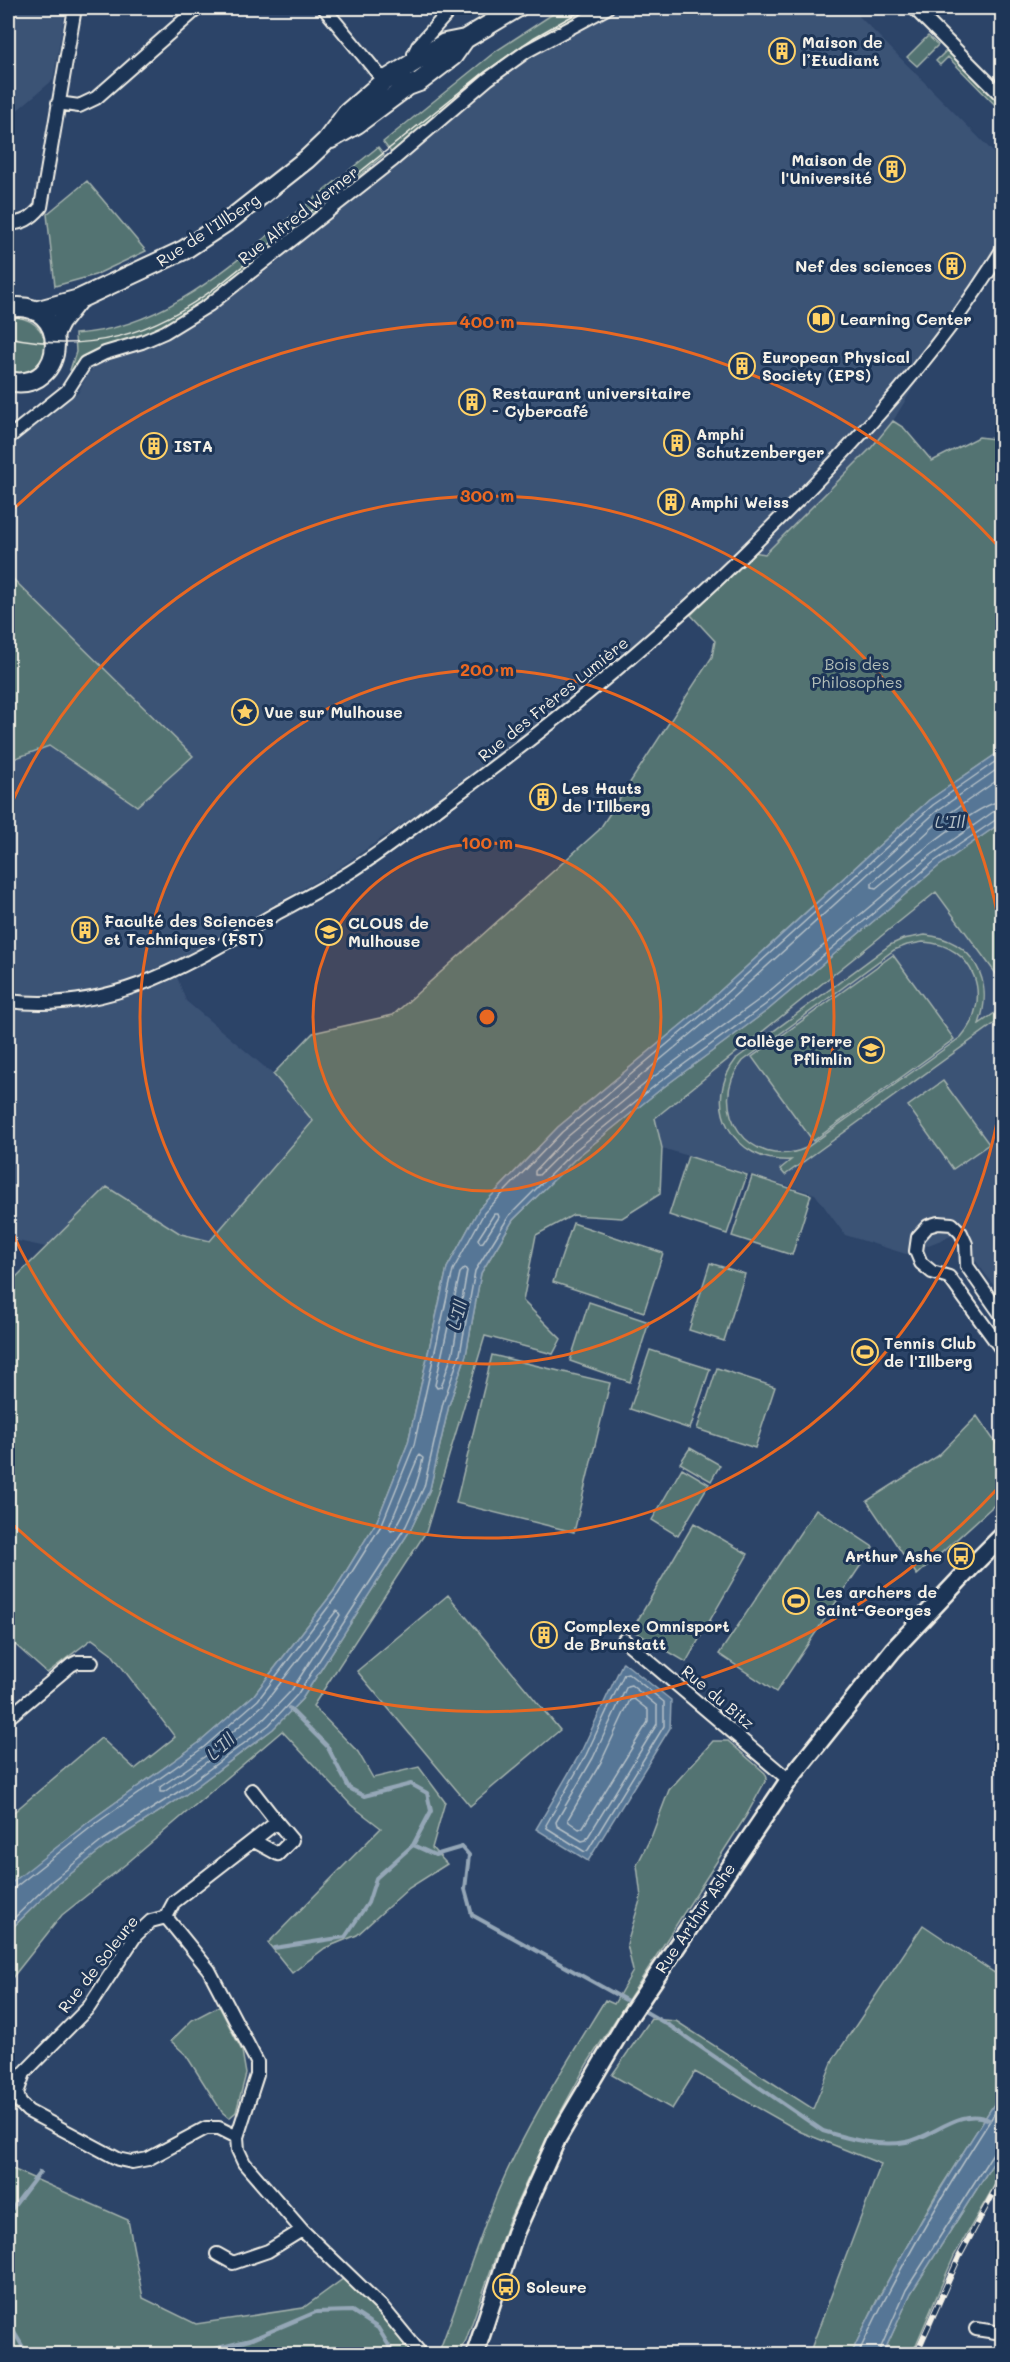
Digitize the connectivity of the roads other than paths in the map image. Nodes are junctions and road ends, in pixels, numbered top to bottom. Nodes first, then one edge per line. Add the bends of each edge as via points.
1 (75, 8) edge
2 (198, 8) edge
3 (324, 8) edge
4 (452, 8) edge
5 (518, 8) edge
6 (607, 8) edge
7 (914, 8) edge
8 (465, 39) junction
9 (417, 60) junction
10 (384, 81) junction
11 (408, 86) junction
12 (1002, 96) edge
13 (58, 103) junction
14 (326, 141) junction
15 (8, 224) edge
16 (1002, 250) edge
17 (79, 299) junction
18 (8, 308) edge
19 (35, 311) junction
20 (54, 335) junction
21 (12, 386) edge
22 (8, 438) edge
23 (8, 1000) edge
24 (1002, 1316) edge
25 (1002, 1350) edge
26 (1002, 1536) edge
27 (624, 1640) dead end
28 (92, 1662) dead end
29 (8, 1718) edge
30 (789, 1780) junction
31 (252, 1791) dead end
32 (277, 1822) junction
33 (254, 1841) junction
34 (166, 1917) junction
35 (237, 2137) junction
36 (302, 2230) junction
37 (217, 2253) dead end
38 (976, 2329) dead end
39 (1002, 2333) edge
40 (422, 2353) edge
41 (475, 2355) edge

1 - 13 street
2 - 13 street via 96,98 79,106
3 - 10 street
4 - 9 street via 418,46 414,54
5 - 8 main road
6 - 22 street, Rue Alfred Werner via 526,51 488,78 393,160 187,319 142,342 85,363 67,391
7 - 12 street
8 - 9 main road, Rue de l'Illberg via 446,43
8 - 11 main road, Rue de l'Illberg via 453,56
9 - 10 main road, Rue de l'Illberg
9 - 11 main road
10 - 14 main road, Rue de l'Illberg via 347,113
11 - 14 main road, Rue de l'Illberg via 357,124
13 - 15 street via 41,207 33,217
14 - 17 main road, Rue de l'Illberg via 231,219 184,250
16 - 23 street, Rue des Frères Lumière via 980,286 881,413 796,503 656,637 514,754 351,871 190,962 116,994 55,1003
17 - 19 main road, Rue de l'Illberg
17 - 20 main road, Rue de l'Illberg
18 - 19 main road
19 - 20 main road via 44,317
20 - 21 main road via 55,352 50,365 40,376
24 - 25 street via 967,1266 961,1233 952,1224 928,1226 918,1237 916,1251 921,1263 932,1272 949,1277
26 - 30 main road, Rue Arthur Ashe via 893,1650
27 - 30 street, Rue du Bitz
28 - 29 street via 71,1665
30 - 41 main road, Rue Arthur Ashe via 642,1996 552,2149 515,2233
31 - 32 street
32 - 33 street, Rue de Soleure
32 - 33 street via 292,1840 278,1854
33 - 34 street, Rue de Soleure via 174,1902
34 - 35 street via 209,1970 257,2062 257,2075
34 - 35 street, Rue de Soleure via 151,1922 136,1935 89,2007 24,2073 17,2093 20,2103 118,2159 132,2162 148,2159 206,2128 219,2128
35 - 36 street via 244,2163
36 - 37 street via 268,2251 233,2263
36 - 40 street via 384,2309
38 - 39 street

